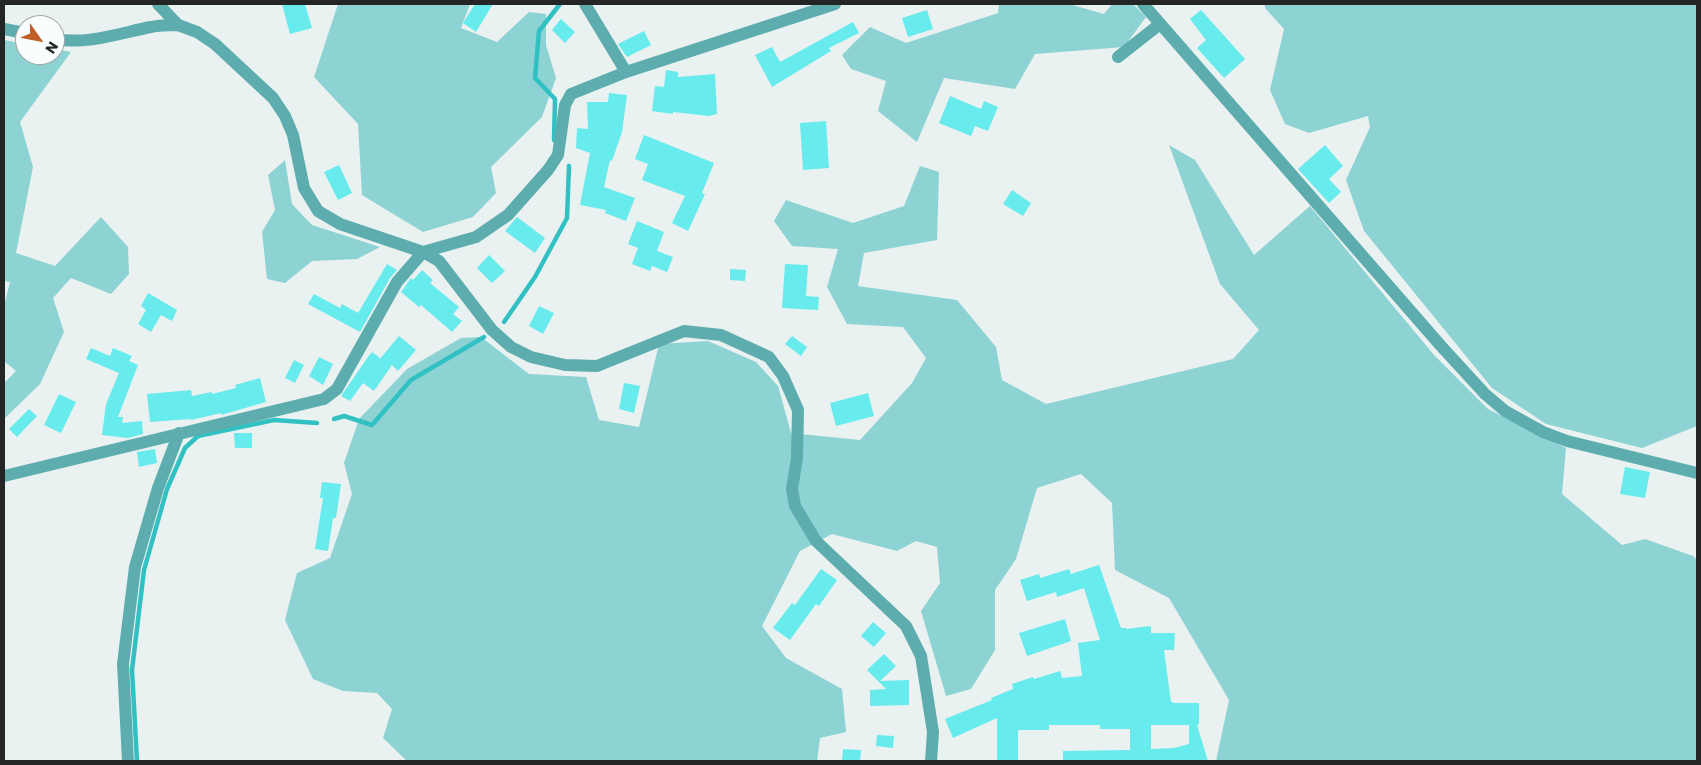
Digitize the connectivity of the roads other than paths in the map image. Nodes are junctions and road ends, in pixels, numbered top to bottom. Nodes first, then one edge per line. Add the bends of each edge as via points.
1 (158, 4) edge
2 (585, 4) edge
3 (835, 4) edge
4 (1143, 4) edge
5 (1160, 24) junction
6 (178, 25) junction
7 (65, 41) edge
8 (1118, 57) dead end
9 (626, 72) junction
10 (423, 252) junction
11 (179, 433) junction
12 (1697, 473) edge
13 (4, 476) edge
14 (128, 761) edge
15 (931, 761) edge

1 - 6 street
2 - 9 street
3 - 9 street
4 - 5 street
5 - 8 street
5 - 12 street via 1441,346 1505,411 1567,441
6 - 7 street via 154,26 93,40
6 - 10 street via 215,44 273,98 293,134 304,188 318,211 340,224
9 - 10 street via 571,94 564,105 558,155 508,215 476,237
10 - 11 street via 397,282 337,389 324,399
10 - 15 street via 440,260 492,330 511,347 531,357 565,365 597,366 684,331 721,335 769,358 783,376 798,410 797,458 792,489 796,506 816,541 906,626 921,656 933,732
11 - 13 street
11 - 14 street via 158,488 135,567 123,664

